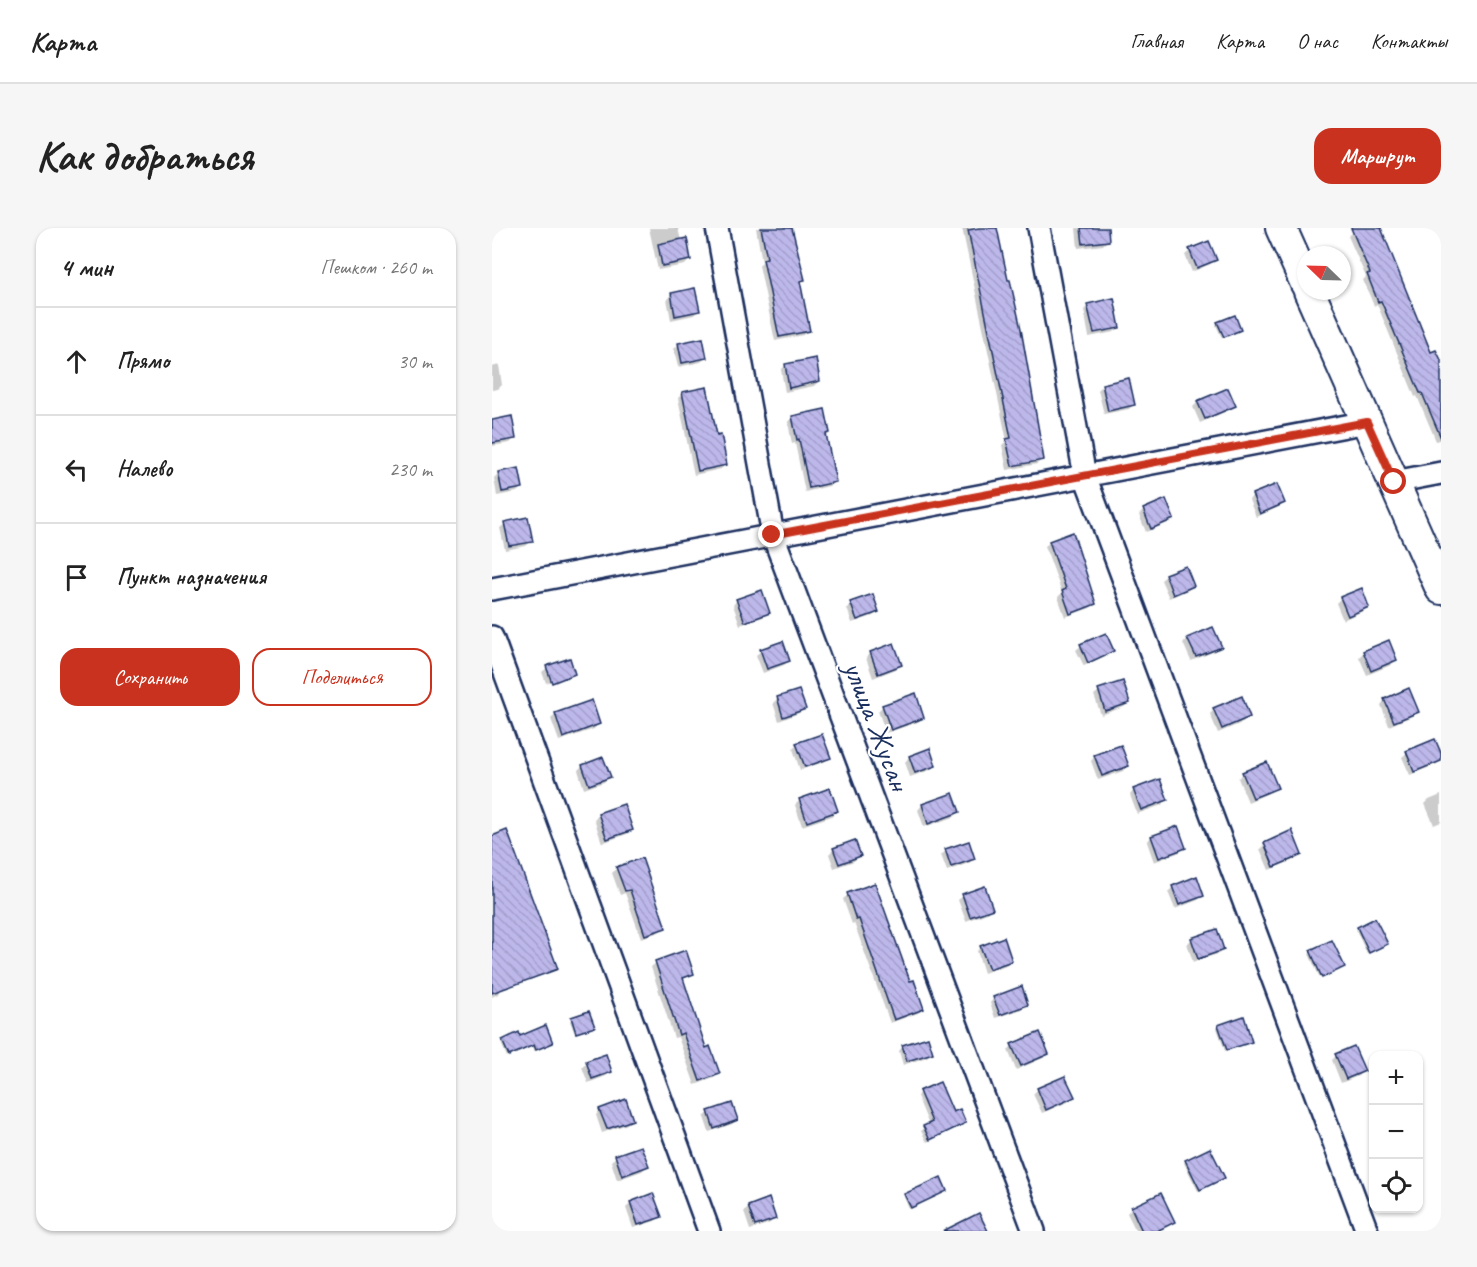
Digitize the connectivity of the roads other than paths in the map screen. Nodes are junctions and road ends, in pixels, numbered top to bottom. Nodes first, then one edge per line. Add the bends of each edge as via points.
1 (717, 228) edge
2 (1039, 228) edge
3 (1281, 228) edge
4 (1297, 264) edge
5 (1313, 300) edge
6 (1367, 422) junction
7 (1441, 473) edge
8 (1085, 476) junction
9 (1394, 482) junction
10 (772, 535) junction
11 (492, 589) edge
12 (1441, 589) edge
13 (492, 637) edge
14 (709, 1231) edge
15 (1034, 1231) edge
16 (1367, 1231) edge

1 - 10 street, улица Жусан
2 - 8 street
3 - 4 street
5 - 6 street
6 - 8 street
6 - 9 street
7 - 9 street
8 - 10 street
8 - 16 street
9 - 12 street
10 - 11 street
10 - 15 street, улица Жусан
13 - 14 street

